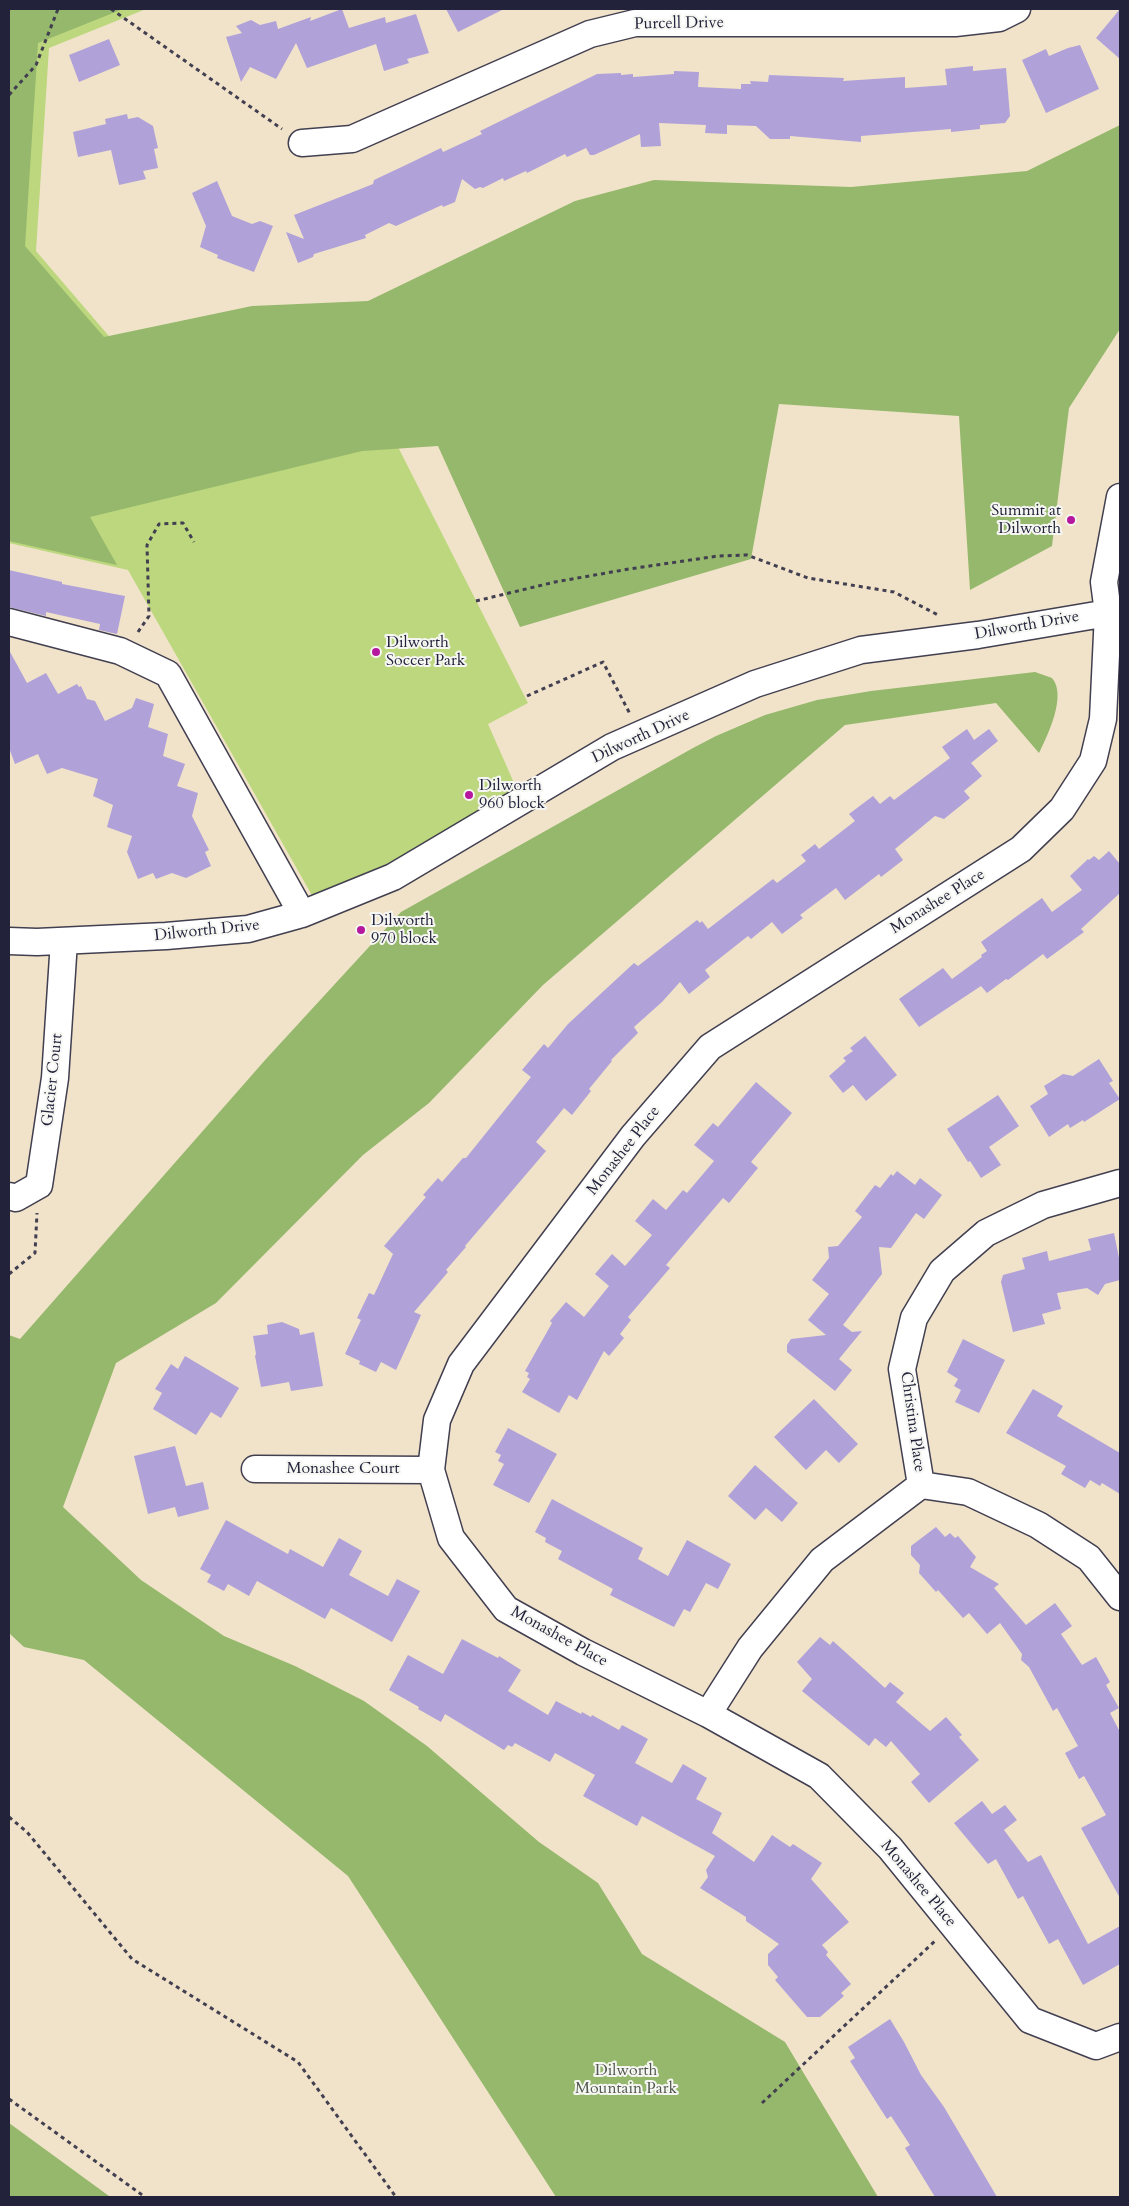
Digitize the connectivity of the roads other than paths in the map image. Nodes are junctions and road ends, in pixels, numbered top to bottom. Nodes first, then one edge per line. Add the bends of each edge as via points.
1 (1017, 9) edge
2 (302, 143) road end
3 (1120, 497) edge
4 (1114, 613) edge
5 (9, 622) edge
6 (302, 914) junction
7 (9, 941) edge
8 (64, 941) junction
9 (1120, 1184) edge
10 (9, 1196) edge
11 (254, 1469) dead end
12 (431, 1470) junction
13 (921, 1485) junction
14 (1120, 1596) edge
15 (708, 1714) junction
16 (1120, 2037) edge

1 - 2 street, Purcell Drive via 999,18 955,23 635,23 590,34 352,139
3 - 4 street, Monashee Place via 1104,582
4 - 6 street, Dilworth Drive via 861,650 754,684 612,747 393,877
4 - 12 street, Monashee Place via 1104,719 1093,762 1062,809 1021,849 710,1047 633,1136 461,1364 437,1420
5 - 6 street via 120,651 168,674
6 - 8 street, Dilworth Drive via 248,929
7 - 8 street, Dilworth Drive
8 - 10 street, Glacier Court via 55,1078 39,1185 16,1198
9 - 13 street, Christina Place via 1043,1205 986,1233 942,1271 914,1318 902,1369
11 - 12 street, Monashee Court
12 - 15 street, Monashee Place via 451,1538 506,1609 583,1652
13 - 14 street via 968,1492 1038,1525 1089,1558
13 - 15 street via 822,1560 750,1648
15 - 16 street, Monashee Place via 819,1776 890,1848 1030,2020 1096,2046

